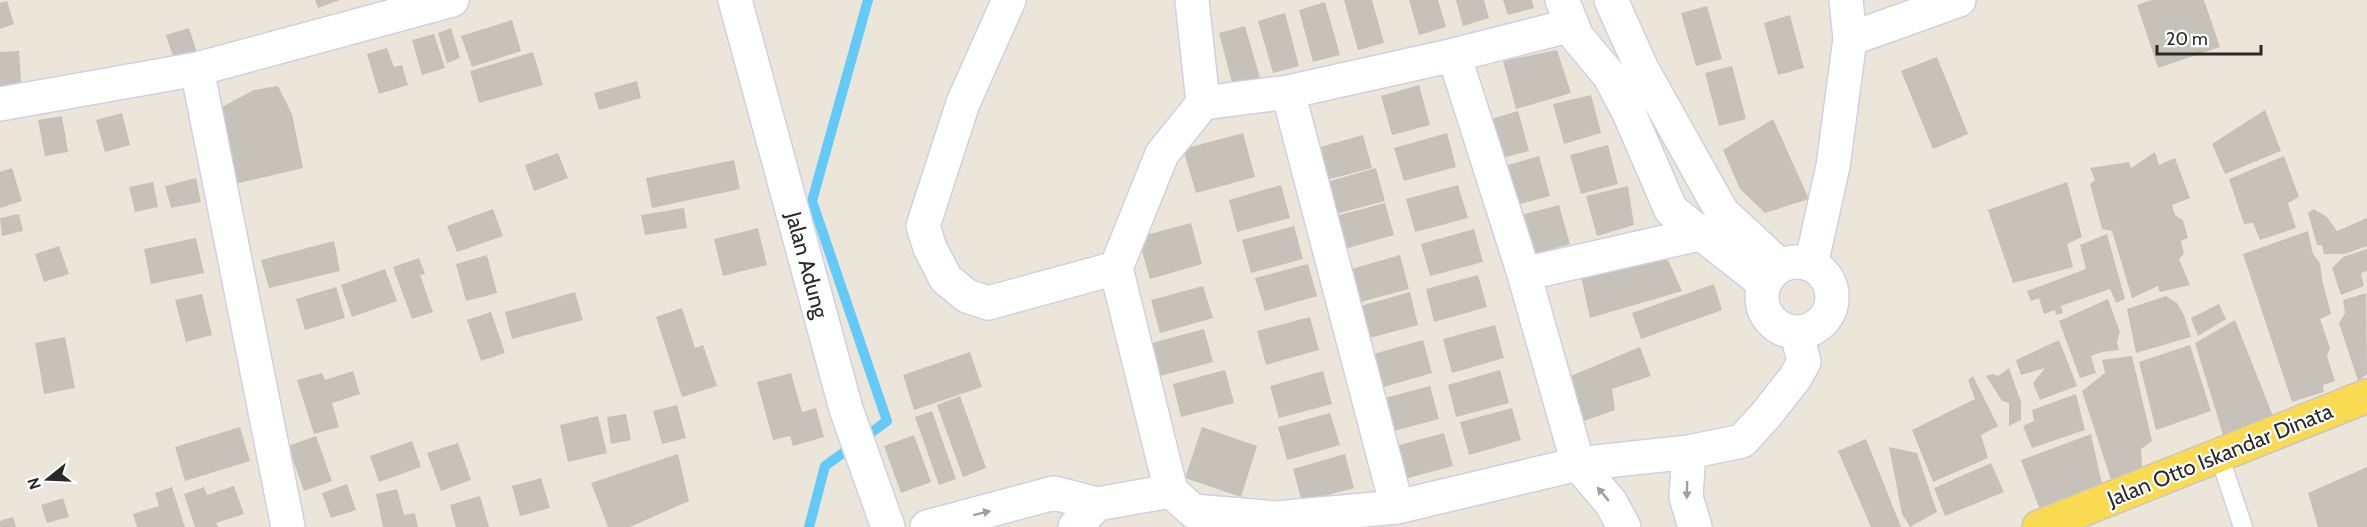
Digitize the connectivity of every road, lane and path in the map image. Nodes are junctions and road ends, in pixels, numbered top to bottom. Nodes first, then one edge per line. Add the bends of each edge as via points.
1 (452, 0) edge
2 (735, 0) edge
3 (1010, 0) edge
4 (1192, 0) edge
5 (1611, 0) edge
6 (1846, 0) edge
7 (1959, 0) edge
8 (1567, 12) edge
9 (1850, 39) junction
10 (1454, 55) junction
11 (197, 69) junction
12 (1288, 92) junction
13 (1203, 103) junction
14 (0, 104) edge
15 (1700, 234) junction
16 (1116, 267) junction
17 (1785, 271) junction
18 (1524, 274) junction
19 (1797, 333) junction
20 (2367, 396) edge
21 (1689, 452) junction
22 (2219, 455) junction
23 (1578, 464) junction
24 (1171, 491) junction
25 (1397, 507) junction
26 (1086, 516) edge
27 (281, 525) edge
28 (888, 527) edge
29 (927, 527) edge
30 (1624, 527) edge
31 (1695, 527) edge
32 (2039, 527) edge
33 (2243, 527) edge

1 - 11 street
2 - 28 street, Jalan Adung via 846,409
3 - 16 street via 963,103 923,226 930,248 946,279 967,296 988,303
4 - 13 street
5 - 17 street via 1642,69 1722,212
6 - 9 street
7 - 9 street
8 - 10 street
8 - 15 street via 1577,37 1609,75 1619,94 1671,210
9 - 17 street via 1833,166
10 - 12 street
10 - 18 street
11 - 14 street
11 - 27 street
12 - 13 street
12 - 25 street
13 - 16 street via 1162,154
15 - 17 street
15 - 18 street
16 - 24 street
17 - 19 street via 1763,306 1776,326
17 - 19 street via 1822,272 1833,293 1828,316 1820,325
18 - 23 street
19 - 21 street via 1804,362 1765,416 1742,441
20 - 22 main road, Jalan Otto Iskandar Dinata
21 - 23 street
21 -> 31 street via 1686,497
22 - 32 main road, Jalan Otto Iskandar Dinata
22 - 33 lane
23 - 25 street
30 -> 23 street via 1611,503
24 - 25 street via 1193,511 1276,518
24 - 26 street
29 -> 26 street via 1054,493

